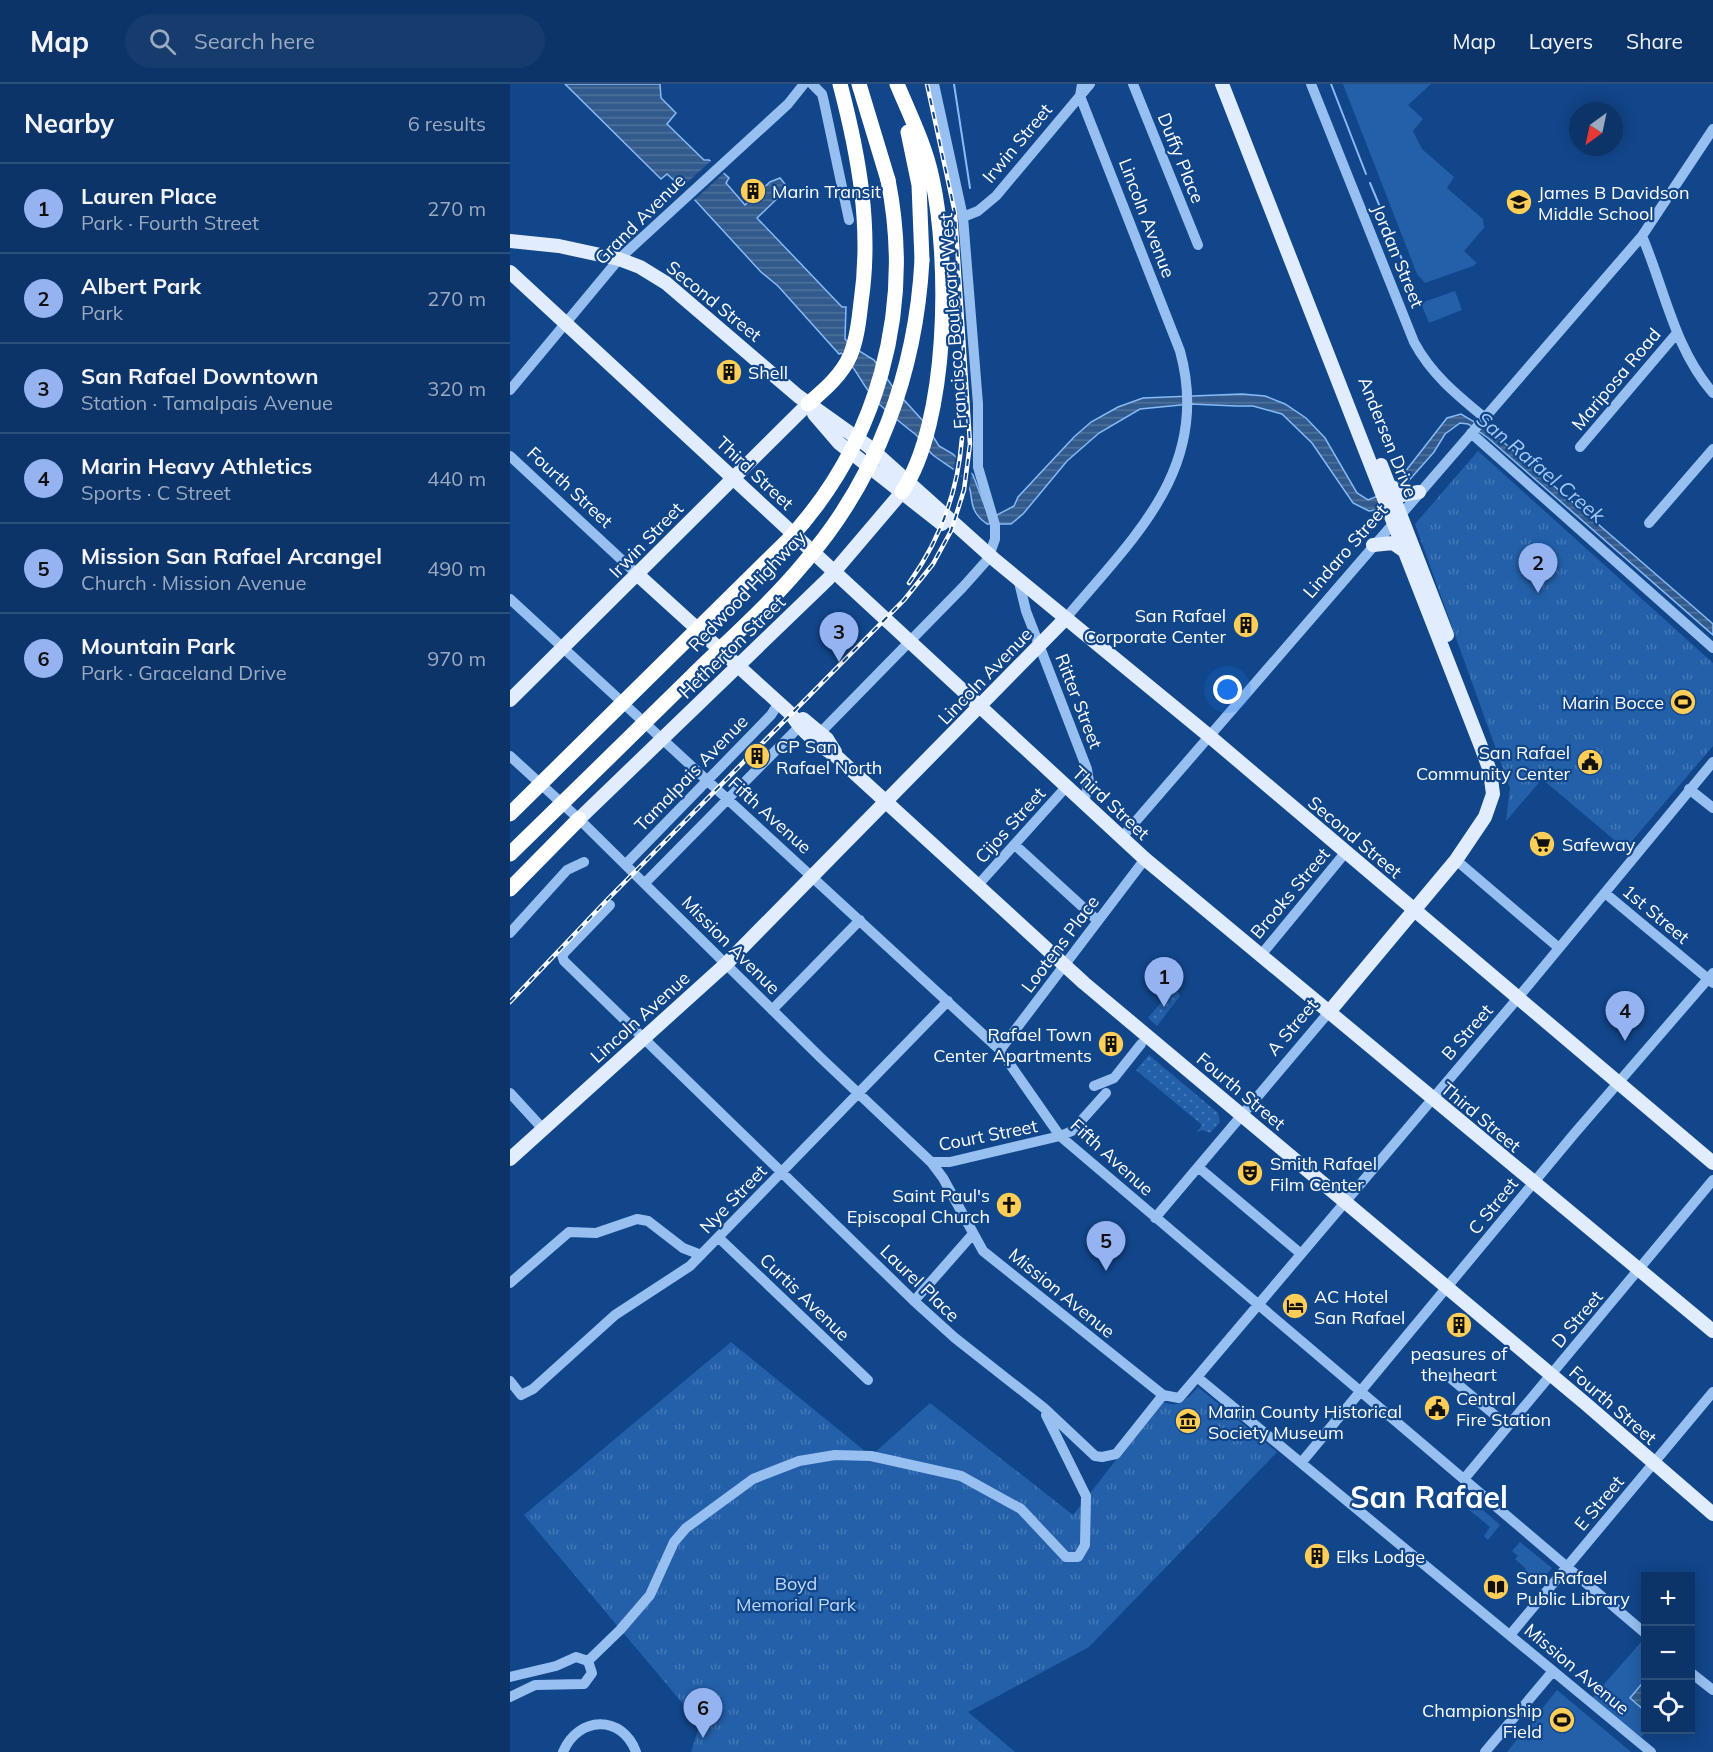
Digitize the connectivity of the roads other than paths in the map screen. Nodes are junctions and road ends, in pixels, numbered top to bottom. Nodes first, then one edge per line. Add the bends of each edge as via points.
1 (804, 84) edge
2 (812, 84) edge
3 (840, 84) edge
4 (859, 84) edge
5 (895, 84) edge
6 (934, 84) edge
7 (1090, 84) edge
8 (1133, 84) edge
9 (1222, 84) edge
10 (1231, 84) edge
11 (1311, 84) edge
12 (1081, 90) edge
13 (1713, 129) edge
14 (1710, 143) edge
15 (963, 217) junction
16 (849, 220) dead end
17 (1642, 236) junction
18 (511, 241) edge
19 (1198, 245) dead end
20 (619, 259) junction
21 (510, 272) edge
22 (566, 324) junction
23 (1677, 333) junction
24 (510, 390) edge
25 (1713, 393) edge
26 (808, 405) junction
27 (1483, 420) junction
28 (1472, 432) junction
29 (1580, 447) dead end
30 (1713, 449) edge
31 (510, 456) edge
32 (1378, 470) junction
33 (734, 477) junction
34 (905, 488) junction
35 (1419, 492) joint
36 (1394, 504) junction
37 (1649, 523) dead end
38 (1373, 545) junction
39 (1404, 551) junction
40 (990, 555) junction
41 (833, 573) junction
42 (638, 575) junction
43 (1018, 578) junction
44 (510, 599) edge
45 (1066, 618) junction
46 (909, 642) junction
47 (1040, 646) junction
48 (563, 648) junction
49 (1713, 648) edge
50 (738, 668) junction
51 (510, 700) edge
52 (778, 704) junction
53 (981, 707) junction
54 (791, 714) junction
55 (799, 727) junction
56 (820, 733) junction
57 (1208, 735) junction
58 (663, 740) junction
59 (510, 756) edge
60 (837, 757) junction
61 (1713, 762) edge
62 (707, 781) junction
63 (1067, 786) junction
64 (1689, 789) junction
65 (728, 799) junction
66 (887, 802) junction
67 (1084, 802) junction
68 (1495, 805) junction
69 (1713, 808) edge
70 (510, 814) edge
71 (579, 819) junction
72 (1123, 836) junction
73 (1015, 845) junction
74 (1345, 853) junction
75 (510, 854) edge
76 (1145, 859) junction
77 (1456, 860) junction
78 (584, 862) dead end
79 (626, 864) junction
80 (813, 878) junction
81 (645, 882) junction
82 (978, 885) junction
83 (510, 889) edge
84 (1605, 893) junction
85 (610, 905) dead end
86 (1414, 910) junction
87 (860, 920) junction
88 (1098, 921) junction
89 (510, 933) edge
90 (1559, 948) junction
91 (1261, 955) junction
92 (727, 963) junction
93 (1065, 965) junction
94 (1711, 978) edge
95 (1518, 998) junction
96 (948, 1001) junction
97 (772, 1010) junction
98 (1329, 1012) junction
99 (643, 1039) junction
100 (1141, 1044) dead end
101 (1000, 1050) junction
102 (1619, 1083) junction
103 (1094, 1086) dead end
104 (510, 1093) edge
105 (1106, 1093) dead end
106 (858, 1095) junction
107 (1431, 1098) junction
108 (1241, 1115) junction
109 (543, 1129) junction
110 (1060, 1136) junction
111 (510, 1159) edge
112 (931, 1162) junction
113 (1713, 1163) edge
114 (1198, 1167) junction
115 (782, 1172) junction
116 (1713, 1180) edge
117 (1533, 1184) junction
118 (1344, 1201) junction
119 (1155, 1218) junction
120 (972, 1235) junction
121 (719, 1238) junction
122 (1300, 1253) junction
123 (701, 1255) junction
124 (1638, 1271) junction
125 (510, 1283) edge
126 (1448, 1287) junction
127 (914, 1301) junction
128 (1258, 1304) junction
129 (1713, 1332) edge
130 (1552, 1375) junction
131 (1197, 1377) junction
132 (1449, 1377) dead end
133 (868, 1380) dead end
134 (510, 1381) edge
135 (1360, 1392) junction
136 (1713, 1392) edge
137 (1163, 1395) junction
138 (1044, 1408) junction
139 (1508, 1426) junction
140 (1301, 1463) junction
141 (1653, 1464) junction
142 (1464, 1479) junction
143 (1713, 1514) edge
144 (1567, 1567) junction
145 (1641, 1630) edge
146 (1510, 1635) junction
147 (588, 1661) junction
148 (1553, 1671) junction
149 (1695, 1676) edge
150 (510, 1677) edge
151 (1713, 1690) edge
152 (510, 1697) edge
153 (563, 1752) edge
154 (636, 1752) edge
155 (1485, 1752) edge
156 (1651, 1752) edge

1 - 20 street, Grand Avenue via 788,104
2 - 16 street via 822,94
3 - 26 highway via 863,201 865,255 860,311 846,364
4 - 70 highway, Redwood Highway, bridge via 888,180 897,248 894,320 871,408 839,472 788,540
5 - 34 highway via 928,163 940,231 943,314 922,451
5 - 75 highway, Redwood Highway, bridge via 918,176 922,260 916,326 899,394 864,477 832,528 781,589
6 - 15 street, Francisco Boulevard West
7 - 12 street, Irwin Street
8 - 19 street, Duffy Place
9 - 32 main road, Andersen Drive
10 - 32 main road, Andersen Drive
11 - 27 street, Jordan Street via 1414,342 1428,367
12 - 15 street, Irwin Street via 996,196
12 - 45 street, Lincoln Avenue via 1177,344 1187,392 1187,414 1179,458 1161,499
13 - 14 street
14 - 17 street
15 - 40 street, Francisco Boulevard West via 978,404 978,467 996,531
17 - 23 street
17 - 27 street
18 - 20 main road, Second Street
20 - 22 street, Grand Avenue
20 - 26 main road, Second Street via 666,282
21 - 22 main road, Third Street
22 - 24 street, Grand Avenue
22 - 33 main road, Third Street
23 - 25 street via 1694,368
23 - 29 street, Mariposa Road
26 - 33 main road, Irwin Street
26 - 34 main road, Second Street via 831,435
27 - 28 street
28 - 35 street
28 - 49 street
30 - 37 street
31 - 42 street, Fourth Street
32 - 36 main road, Andersen Drive
32 - 36 main road, Andersen Drive
33 - 41 main road, Third Street
33 - 42 main road, Irwin Street
34 - 40 main road, Second Street via 951,531 973,540
34 - 41 main road, Hetherton Street
35 - 36 main road
36 - 38 street, Lindaro Street
36 - 39 main road, Andersen Drive
36 - 68 main road, Andersen Drive via 1499,771 1502,783
38 - 39 main road via 1393,543
38 - 57 street, Lindaro Street
39 - 68 main road, Andersen Drive via 1490,771
40 - 43 main road, Second Street
40 - 46 street
41 - 46 main road, Third Street
41 - 50 main road, Hetherton Street
42 - 48 main road, Irwin Street
42 - 50 main road, Fourth Street
43 - 45 main road, Second Street
43 - 47 street, Ritter Street
44 - 48 street, Fifth Avenue
45 - 47 main road, Lincoln Avenue
45 - 57 main road, Second Street
46 - 53 main road, Third Street
46 - 56 street
47 - 53 main road, Lincoln Avenue
47 - 67 street, Ritter Street via 1087,769 1089,782
48 - 51 main road, Irwin Street
48 - 58 street, Fifth Avenue
50 - 52 main road, Fourth Street
50 - 58 main road, Hetherton Street
52 - 54 main road, Fourth Street
52 - 62 street, Tamalpais Avenue
53 - 63 main road, Third Street
53 - 66 main road, Lincoln Avenue
54 - 55 main road, Fourth Street
54 - 56 main road, Fourth Street
55 - 60 main road, Fourth Street
55 - 65 street
56 - 60 main road, Fourth Street
57 - 72 street, Lindaro Street
57 - 74 main road, Second Street
58 - 62 street, Fifth Avenue
58 - 71 main road, Hetherton Street
59 - 71 street, Mission Avenue
60 - 66 main road, Fourth Street
61 - 64 street, B Street
62 - 65 street, Fifth Avenue
62 - 79 street, Tamalpais Avenue
63 - 67 main road, Third Street
63 - 73 street, Cijos Street
64 - 69 street
64 - 84 street, B Street
65 - 80 street, Fifth Avenue
65 - 81 street
66 - 80 main road, Lincoln Avenue
66 - 82 main road, Fourth Street
67 - 72 main road, Third Street
68 - 77 main road, A Street via 1481,836
71 - 79 street, Mission Avenue
71 - 83 highway
72 - 76 main road, Third Street
73 - 82 street, Cijos Street
73 - 88 street
74 - 86 main road, Second Street
74 - 91 street, Brooks Street
76 - 88 street, Lootens Place
76 - 91 main road, Third Street
77 - 86 main road, A Street
77 - 90 street
78 - 89 street via 567,870
79 - 81 street, Mission Avenue
80 - 87 street, Fifth Avenue
80 - 92 main road, Lincoln Avenue
81 - 92 street, Mission Avenue
82 - 93 main road, Fourth Street
84 - 90 street, B Street
84 - 94 street, 1st Street
85 - 99 street, Laurel Place via 562,955
86 - 95 main road, Second Street
86 - 98 main road, A Street
87 - 96 street, Fifth Avenue
87 - 97 street
88 - 93 street, Lootens Place
90 - 95 street, B Street
91 - 98 main road, Third Street
92 - 97 street, Mission Avenue
92 - 99 main road, Lincoln Avenue
93 - 101 street, Lootens Place
93 - 108 main road, Fourth Street
94 - 102 street, C Street
95 - 102 main road, Second Street
95 - 107 street, B Street
96 - 101 street, Fifth Avenue
96 - 106 street, Nye Street
97 - 106 street, Mission Avenue
98 - 107 main road, Third Street
98 - 108 street, A Street
99 - 109 main road, Lincoln Avenue
99 - 115 street, Laurel Place
100 - 103 street via 1114,1078
101 - 110 street, Fifth Avenue
102 - 113 main road, Second Street
102 - 117 street, C Street
104 - 109 street
105 - 110 street, Court Street via 1072,1131
106 - 112 street, Mission Avenue
106 - 115 street, Nye Street
107 - 117 main road, Third Street
107 - 118 street, B Street
108 - 114 street, A Street
108 - 118 main road, Fourth Street
109 - 111 main road, Lincoln Avenue
110 - 112 street, Court Street via 950,1162
110 - 119 street, Fifth Avenue
112 - 120 street, Mission Avenue
114 - 119 street, A Street
114 - 122 street
115 - 121 street, Nye Street
115 - 127 street, Laurel Place
116 - 124 street, D Street
117 - 124 main road, Third Street
117 - 126 street, C Street
118 - 122 street, B Street
118 - 126 main road, Fourth Street
119 - 128 street, Fifth Avenue
120 - 127 street
120 - 137 street, Mission Avenue via 983,1251
121 - 123 street, Nye Street
121 - 133 street, Curtis Avenue
122 - 128 street, B Street
123 - 125 street via 683,1248 648,1221 637,1219 596,1233 569,1232
123 - 134 street, Nye Street via 615,1315 533,1389 521,1395
124 - 129 main road, Third Street
124 - 130 street, D Street
126 - 130 main road, Fourth Street
126 - 135 street, C Street
127 - 138 street, Laurel Place
128 - 131 street, B Street
128 - 135 street, Fifth Avenue
130 - 139 street, D Street
130 - 141 main road, Fourth Street
131 - 137 street via 1179,1398
131 - 140 street, Mission Avenue
132 - 139 street
135 - 140 street, C Street
135 - 142 street, Fifth Avenue
136 - 141 street, E Street
137 - 138 street, Laurel Place via 1116,1454 1102,1457 1086,1450
138 - 147 street via 1086,1496 1085,1545 1078,1557 1066,1557 1021,1509 961,1476 871,1456 835,1455 799,1461 753,1479 686,1528 674,1542 650,1595
139 - 142 street, D Street
140 - 146 street, Mission Avenue
141 - 143 main road, Fourth Street
141 - 144 street, E Street
142 - 144 street, Fifth Avenue
144 - 145 street, Fifth Avenue
144 - 146 street, E Street
146 - 148 street, Mission Avenue
147 - 150 street via 576,1657
147 - 152 street via 592,1673 584,1684 534,1685
148 - 155 street
148 - 156 street, Mission Avenue
149 - 151 street
153 - 154 street via 573,1734 594,1725 620,1730

